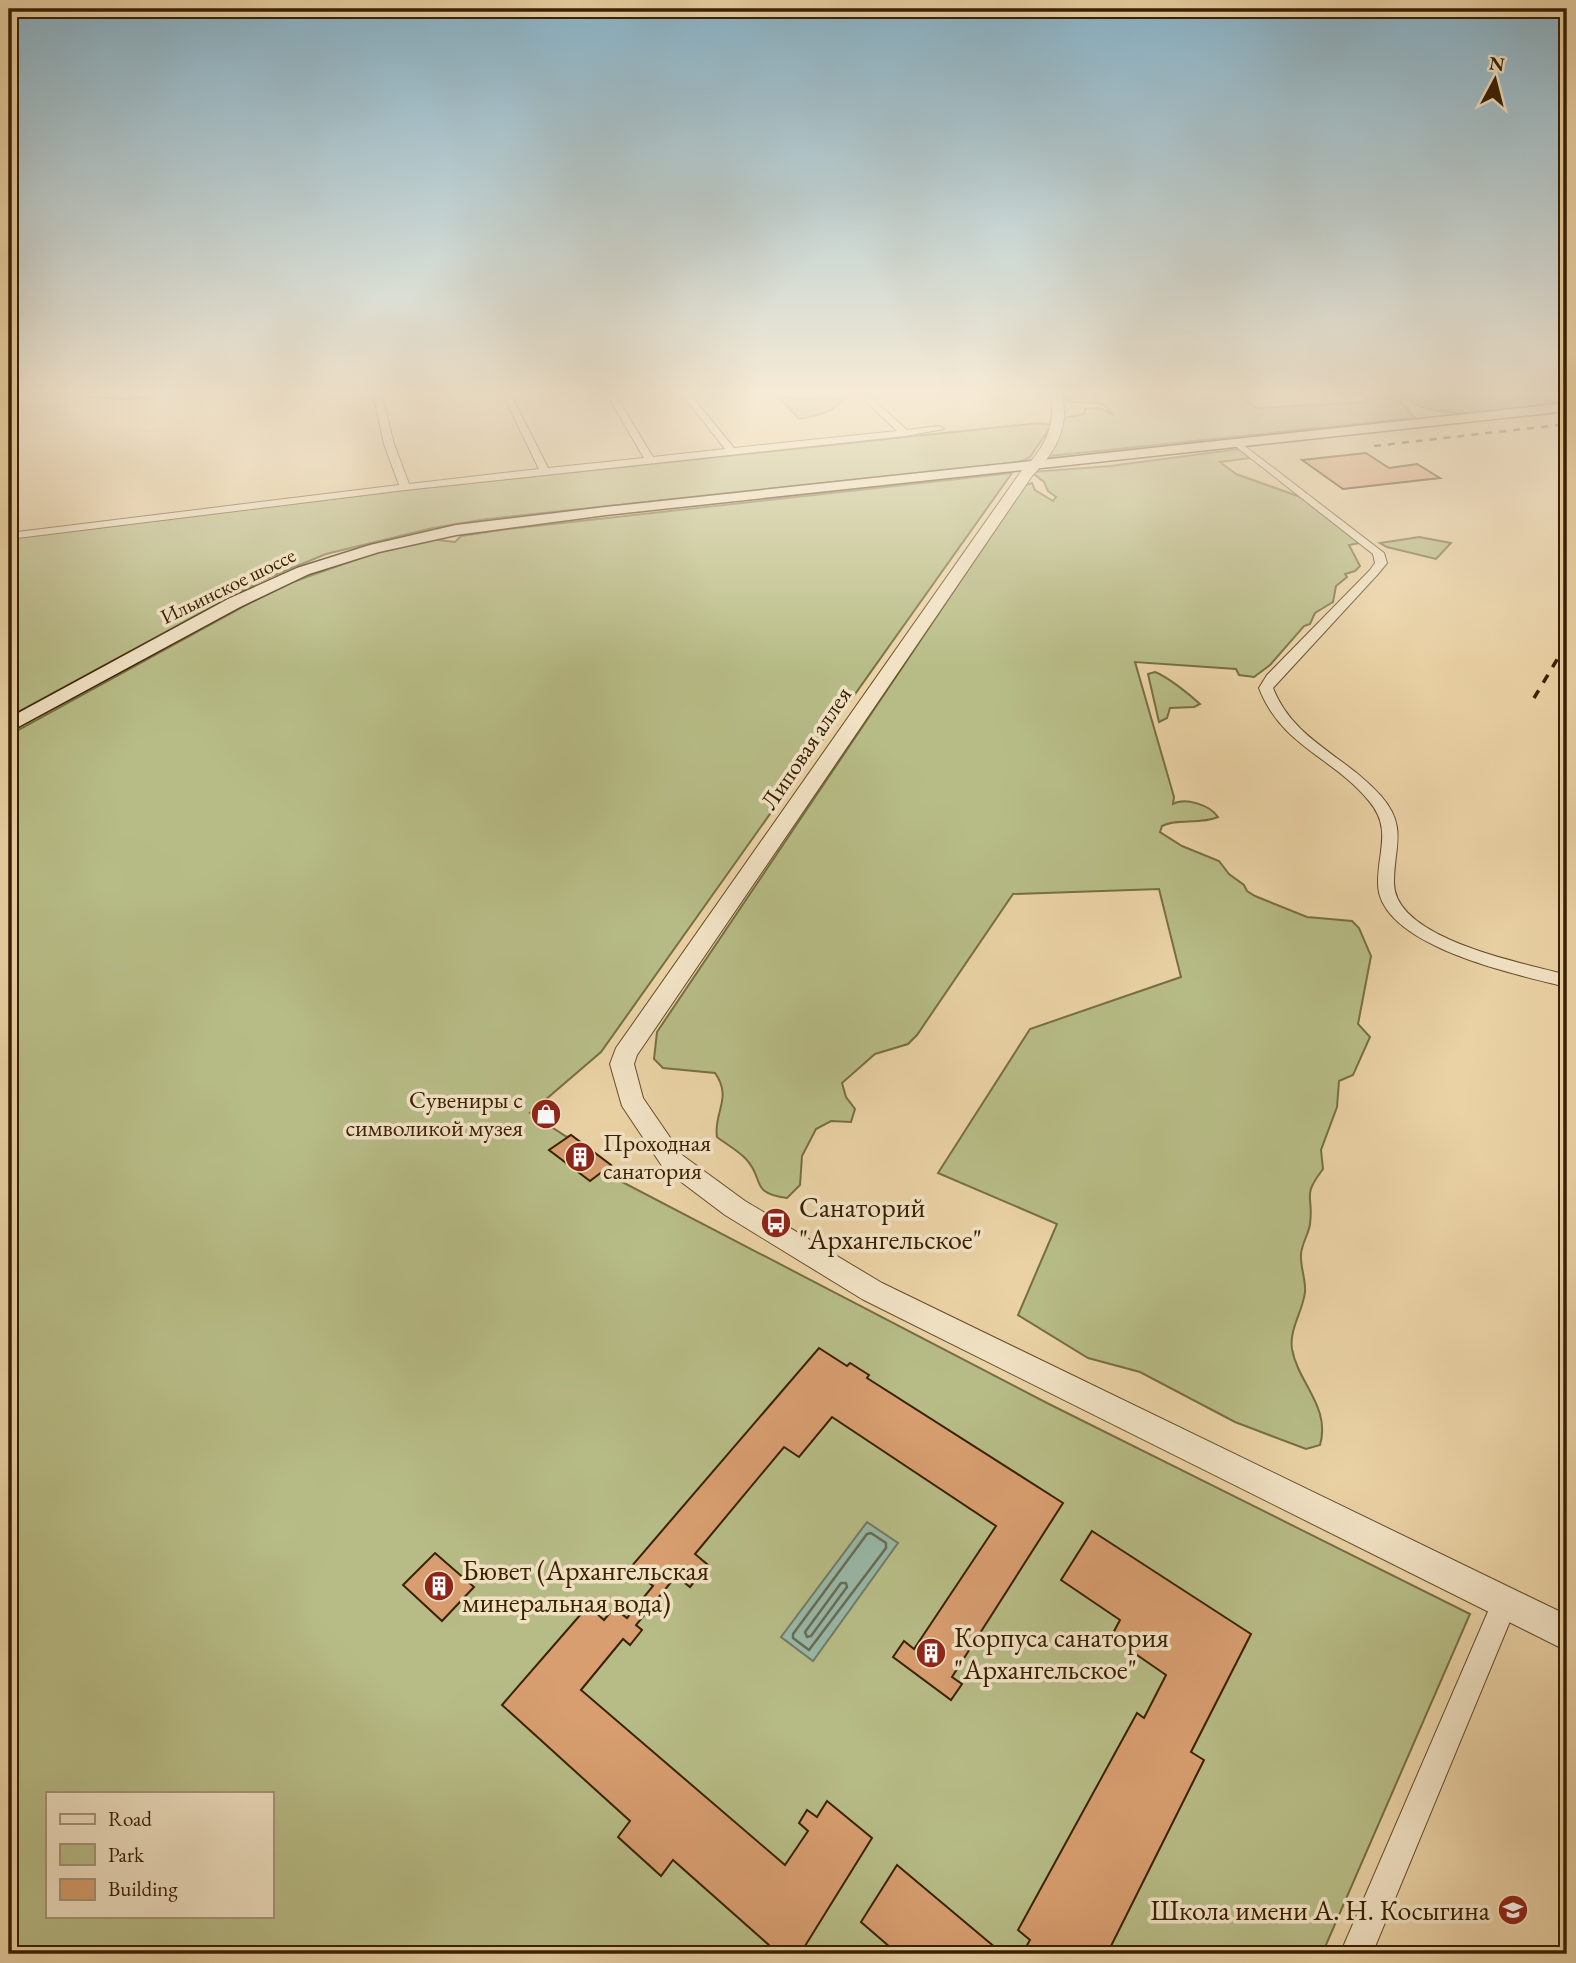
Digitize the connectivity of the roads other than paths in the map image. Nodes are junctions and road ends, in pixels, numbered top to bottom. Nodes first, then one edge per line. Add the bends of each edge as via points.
1 (427, 485) edge
2 (857, 485) edge
3 (1018, 485) edge
4 (1290, 485) edge
5 (405, 487) joint
6 (9, 536) edge
7 (9, 726) edge
8 (1567, 981) edge
9 (622, 1064) joint
10 (1504, 1602) junction
11 (1567, 1633) edge
12 (1356, 1954) edge

1 - 5 street
2 - 7 main road, Ильинское шоссе via 507,523 388,545 271,585
3 - 9 street, Липовая аллея
4 - 8 street via 1378,554 1381,563 1272,678 1266,688 1268,698 1280,718 1368,792 1385,813 1392,834 1386,897 1408,924 1439,940
5 - 6 street
9 - 10 street via 631,1100 673,1162 798,1248 872,1291
10 - 11 street
10 - 12 street

